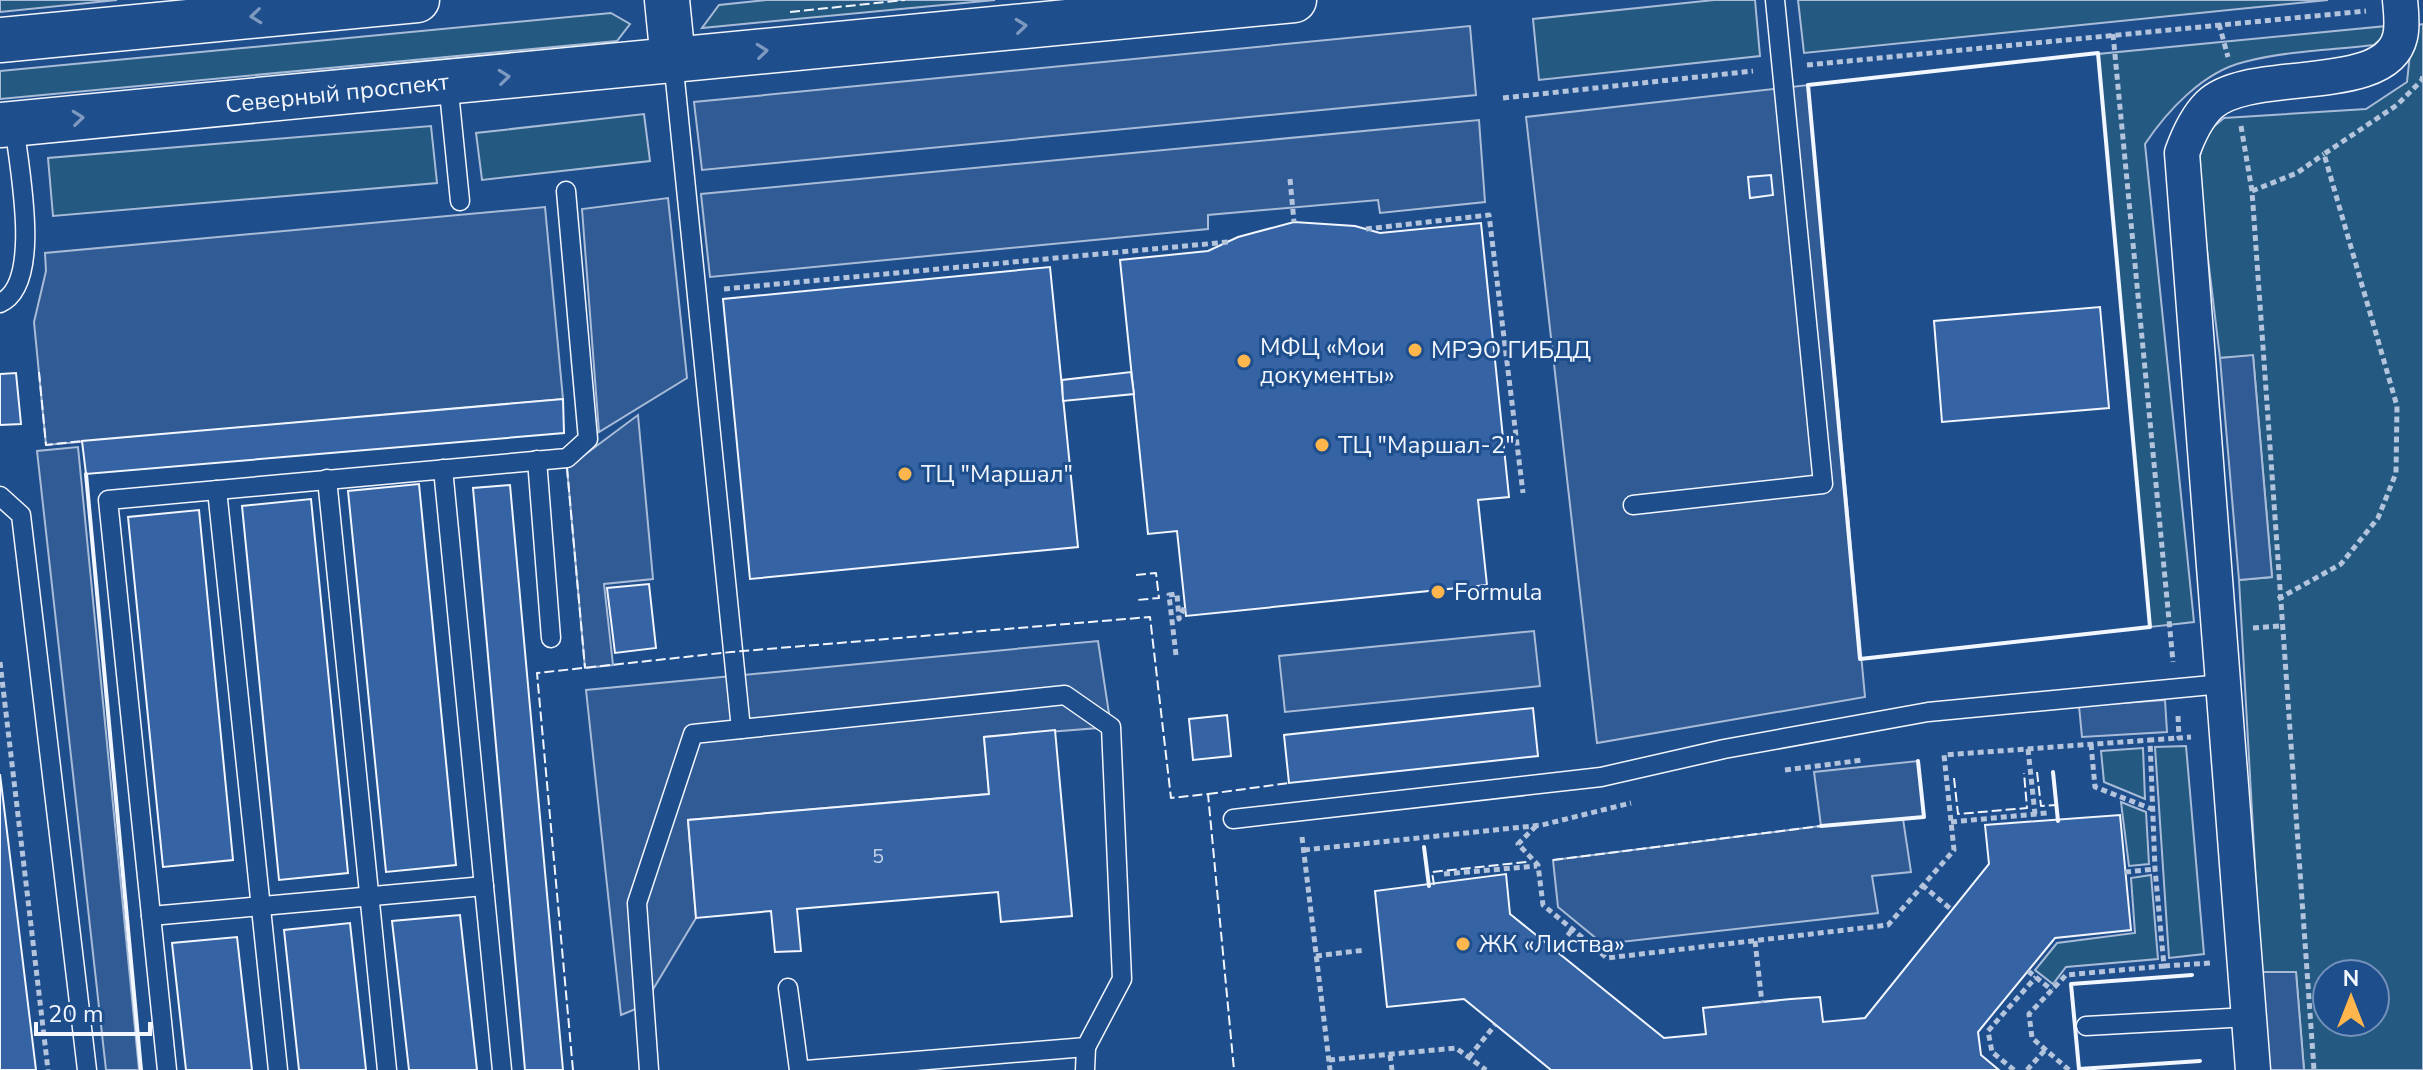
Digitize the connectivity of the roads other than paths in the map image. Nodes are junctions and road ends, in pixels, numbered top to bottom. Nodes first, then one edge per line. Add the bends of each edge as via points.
1 (417, 0) edge
2 (667, 0) edge
3 (1294, 0) edge
4 (1775, 0) edge
5 (2400, 4) edge
6 (0, 40) edge
7 (673, 60) junction
8 (448, 82) junction
9 (7, 125) edge
10 (566, 191) dead end
11 (460, 201) dead end
12 (0, 303) edge
13 (537, 460) junction
14 (443, 469) junction
15 (327, 479) junction
16 (217, 490) junction
17 (0, 496) edge
18 (1633, 505) dead end
19 (551, 638) dead end
20 (2222, 684) junction
21 (741, 729) junction
22 (1233, 819) dead end
23 (484, 886) junction
24 (369, 897) junction
25 (261, 906) junction
26 (151, 916) junction
27 (788, 988) dead end
28 (2232, 1017) junction
29 (2086, 1026) dead end
30 (1086, 1047) junction
31 (87, 1070) edge
32 (167, 1070) edge
33 (278, 1070) edge
34 (387, 1070) edge
35 (502, 1070) edge
36 (649, 1070) edge
37 (799, 1070) edge
38 (806, 1070) edge
39 (1085, 1070) edge
40 (2253, 1070) edge

1 -> 6 main road
2 - 7 main road
7 -> 3 main road, Северный проспект
4 - 18 lane via 1823,484
5 - 20 street via 2400,38 2389,57 2365,70 2236,90 2211,104 2188,134 2182,153
8 -> 7 main road, Северный проспект
7 - 21 lane
9 -> 8 main road, Северный проспект
8 - 11 lane
9 - 12 lane via 26,242 25,267 7,300
10 - 13 lane via 588,439 567,458
13 - 14 lane
13 - 19 lane
14 - 15 lane
14 - 23 lane
15 - 16 lane
15 - 24 lane
16 - 25 lane
16 - 26 lane via 108,500
17 - 31 lane via 21,515
20 - 22 lane via 1928,712 1601,777
20 - 28 street
21 - 30 lane via 1065,695 1111,727 1122,979
21 - 36 lane via 693,734 637,903
23 - 24 lane
23 - 35 lane
24 - 25 lane
24 - 34 lane
25 - 26 lane
25 - 33 lane
26 - 32 lane
27 - 37 lane
28 - 29 lane
28 - 40 street
30 - 38 lane
30 - 39 lane

